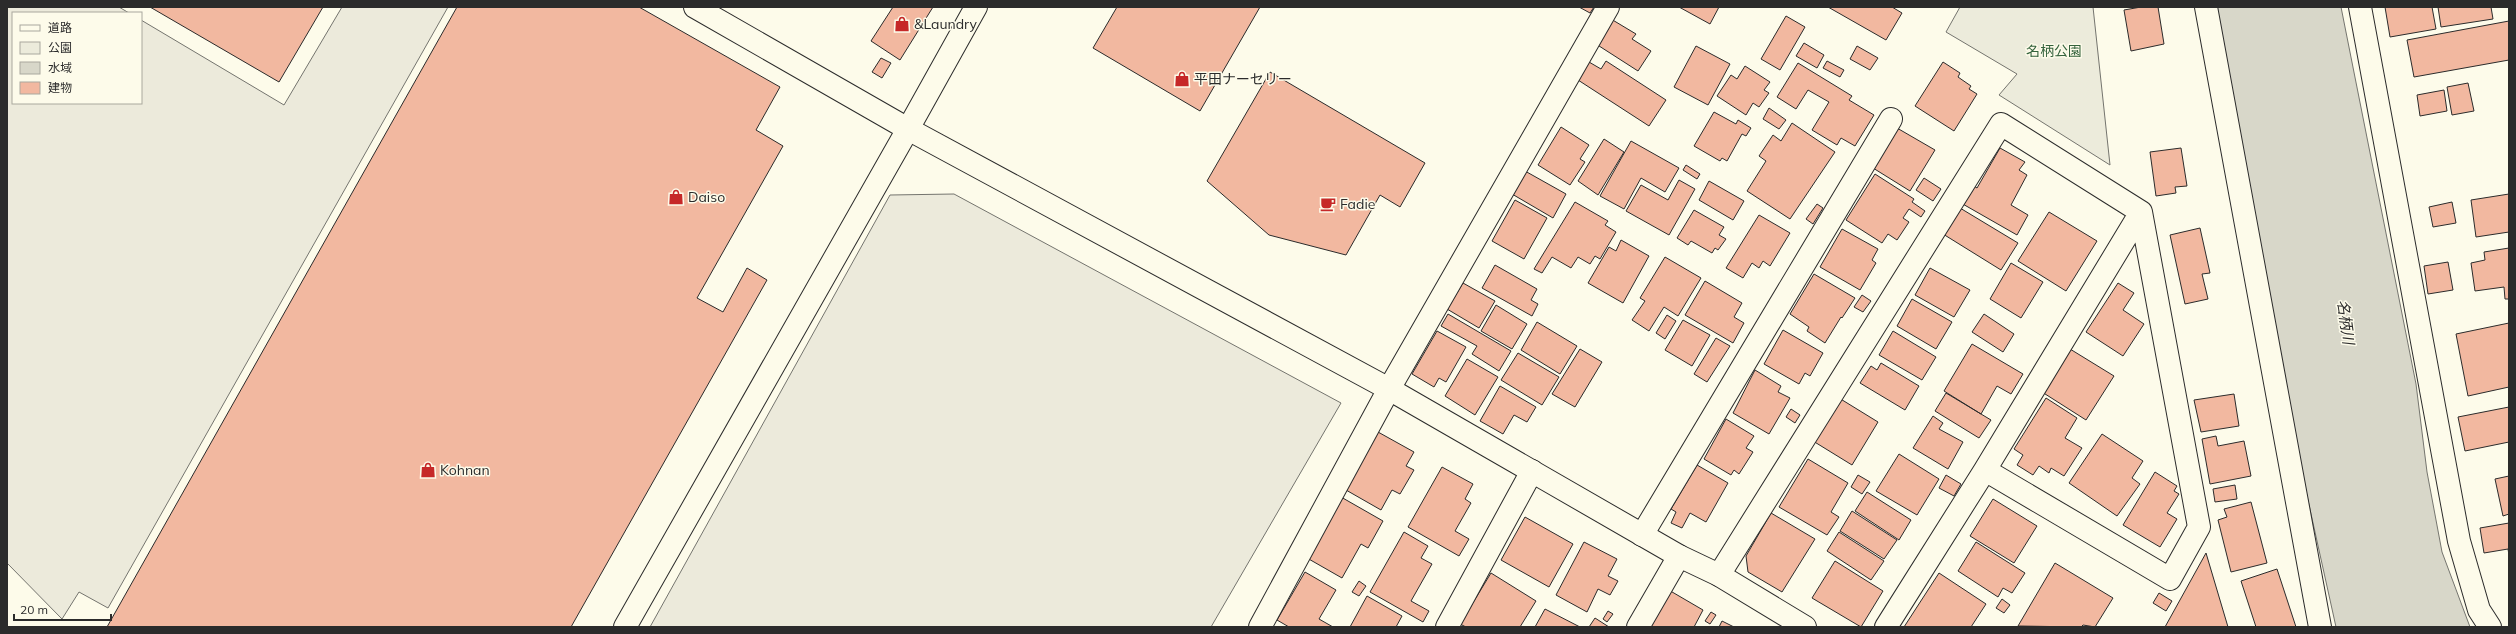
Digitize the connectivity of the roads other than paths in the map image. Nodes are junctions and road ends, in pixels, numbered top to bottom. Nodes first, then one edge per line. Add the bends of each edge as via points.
1 (695, 7) edge
2 (976, 7) edge
3 (1608, 7) edge
4 (2206, 7) edge
5 (2360, 7) edge
6 (1891, 119) dead end
7 (908, 129) junction
8 (2141, 212) junction
9 (1388, 389) junction
10 (1985, 470) junction
11 (1532, 472) junction
12 (1642, 535) junction
13 (1678, 556) junction
14 (1719, 575) junction
15 (625, 627) edge
16 (1260, 627) edge
17 (1447, 627) edge
18 (1638, 627) edge
19 (1805, 627) edge
20 (1886, 627) edge
21 (2320, 627) edge
22 (2490, 627) edge

1 - 7 street
2 - 7 street
3 - 9 street
4 - 21 street
5 - 22 street via 2459,541 2479,610
6 - 12 street
7 - 9 street
7 - 15 street
8 - 10 street
8 - 10 street via 2199,528 2170,579
8 - 14 street via 2001,124
9 - 11 street
9 - 16 street
10 - 20 street
11 - 12 street
11 - 17 street
12 - 13 street
13 - 14 street
13 - 18 street
14 - 19 street

